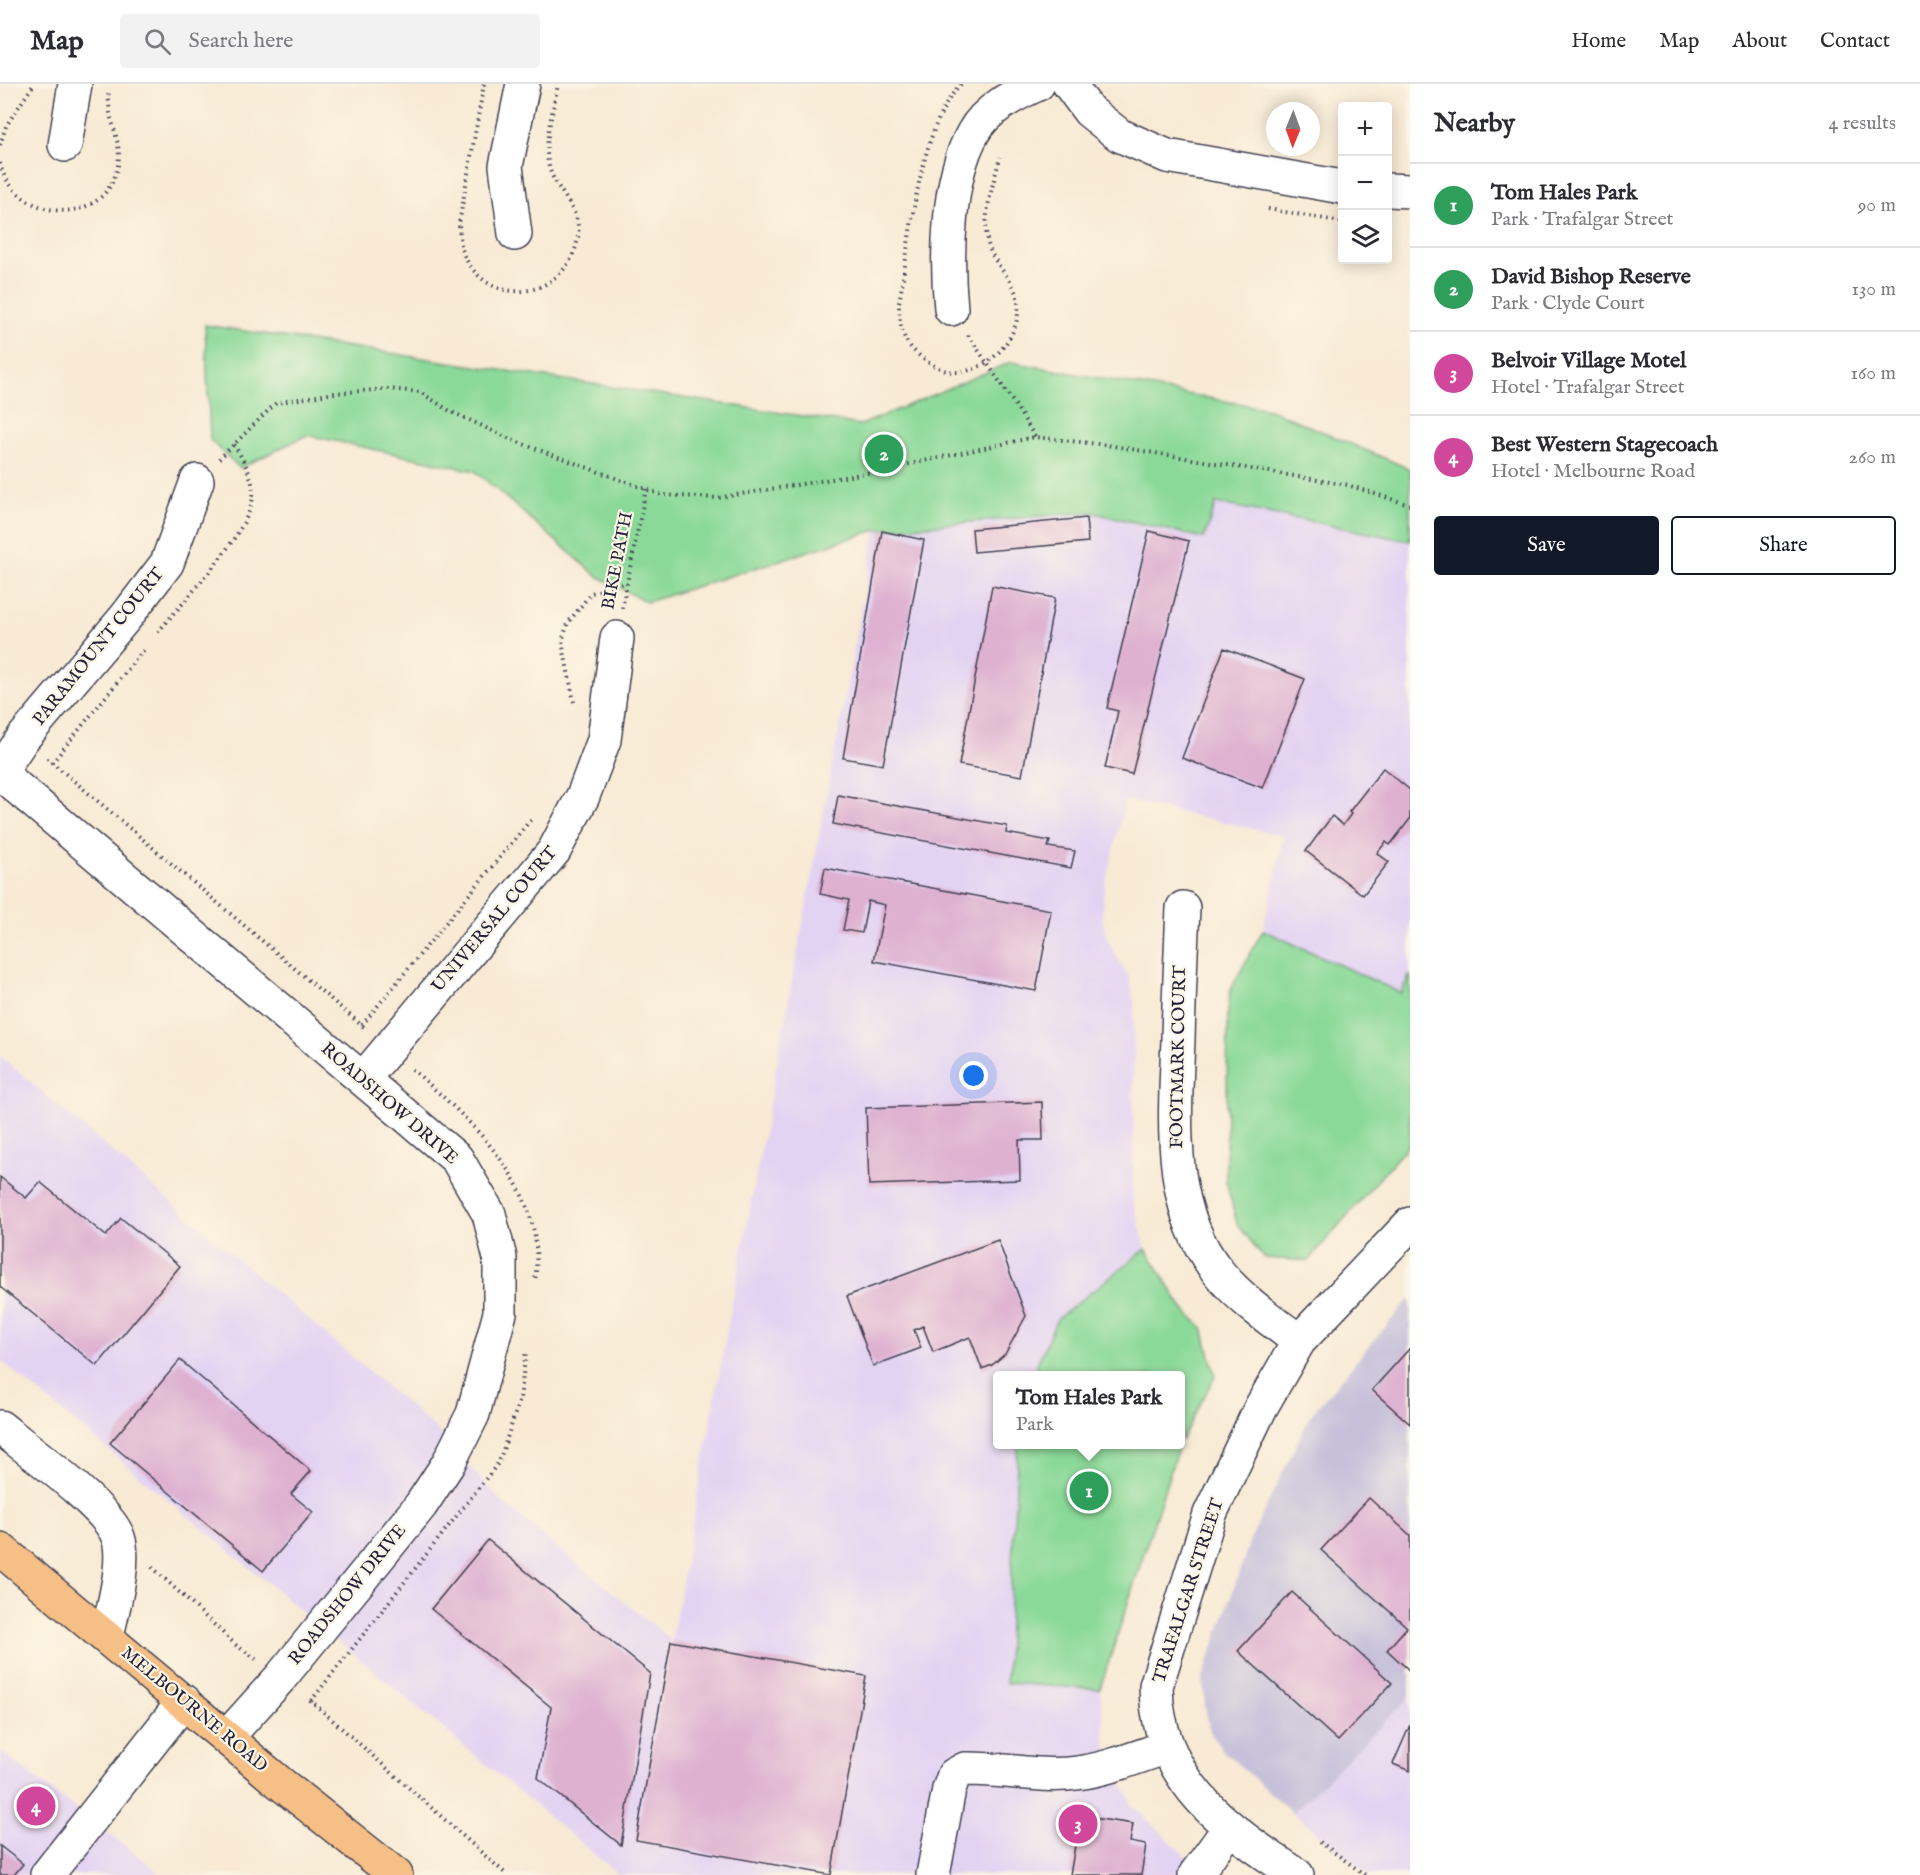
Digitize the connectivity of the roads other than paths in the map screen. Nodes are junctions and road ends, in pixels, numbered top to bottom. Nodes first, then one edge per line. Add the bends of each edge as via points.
1 (75, 84) edge
2 (523, 84) edge
3 (1038, 84) edge
4 (1069, 84) edge
5 (65, 145) dead end
6 (1338, 186) edge
7 (1392, 190) edge
8 (1410, 191) edge
9 (515, 234) dead end
10 (951, 309) road end
11 (197, 481) road end
12 (617, 638) road end
13 (0, 772) edge
14 (1183, 908) dead end
15 (363, 1079) junction
16 (1410, 1224) edge
17 (1299, 1341) junction
18 (0, 1427) edge
19 (0, 1549) edge
20 (108, 1637) junction
21 (184, 1701) junction
22 (227, 1737) junction
23 (1167, 1748) junction
24 (280, 1783) junction
25 (1230, 1827) junction
26 (1289, 1871) edge
27 (47, 1875) edge
28 (366, 1875) edge
29 (396, 1875) edge
30 (933, 1875) edge
31 (1195, 1875) edge

1 - 5 street
2 - 9 street via 506,166
3 - 10 street via 992,111 974,132 961,160 948,243
4 - 6 street via 1089,111 1119,135 1167,156
7 - 8 street
11 - 13 street, PARAMOUNT COURT via 167,563
12 - 15 street, UNIVERSAL COURT via 604,740 583,796 554,851
13 - 15 street, ROADSHOW DRIVE
14 - 17 street, FOOTMARK COURT via 1175,1132 1180,1188 1188,1218 1218,1271 1243,1299
15 - 22 street, ROADSHOW DRIVE via 457,1159 489,1214 500,1258 500,1313 473,1414 422,1505
16 - 17 street, TRAFALGAR STREET
17 - 23 street, TRAFALGAR STREET via 1261,1407 1210,1514 1161,1664 1156,1712
18 - 20 street, MELBOURNE ROAD via 100,1510 118,1536 121,1558
19 - 20 main road, MELBOURNE ROAD
20 - 21 main road, MELBOURNE ROAD
21 - 22 main road, MELBOURNE ROAD
21 - 27 street
22 - 24 main road, MELBOURNE ROAD
23 - 25 street, TRAFALGAR STREET via 1171,1760 1191,1786
23 - 30 street via 1077,1773 985,1769 959,1772 949,1789
24 - 28 main road, MELBOURNE ROAD
24 - 29 main road, MELBOURNE ROAD
25 - 26 street, TRAFALGAR STREET
25 - 31 street

